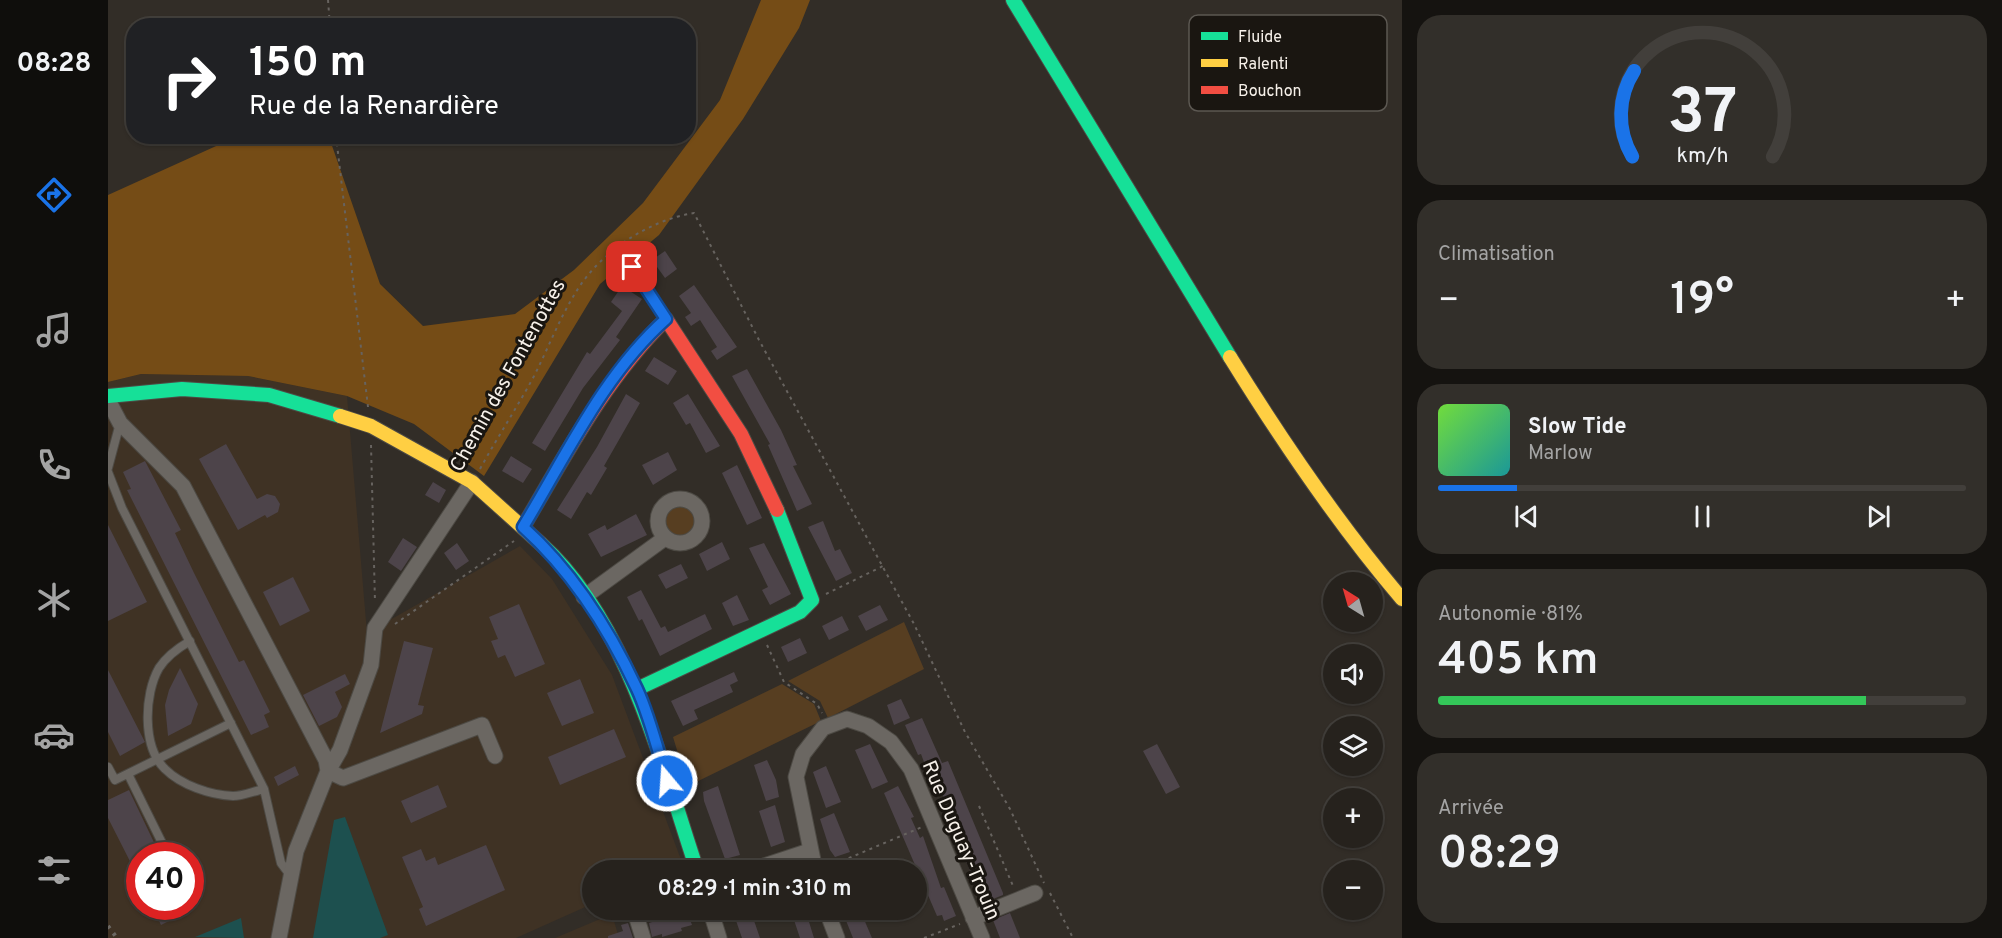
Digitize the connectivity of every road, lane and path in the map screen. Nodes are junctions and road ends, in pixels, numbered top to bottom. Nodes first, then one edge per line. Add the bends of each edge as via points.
1 (328, 0) edge
2 (1015, 0) edge
3 (329, 18) edge
4 (337, 144) edge
5 (632, 267) dead end
6 (666, 319) junction
7 (108, 398) edge
8 (120, 423) junction
9 (371, 426) junction
10 (108, 470) edge
11 (472, 482) junction
12 (111, 489) edge
13 (526, 529) junction
14 (665, 537) dead end
15 (883, 566) junction
16 (584, 597) junction
17 (1402, 599) edge
18 (812, 600) junction
19 (375, 605) dead end
20 (394, 624) dead end
21 (760, 631) junction
22 (190, 641) junction
23 (637, 689) junction
24 (231, 723) junction
25 (829, 726) junction
26 (495, 756) dead end
27 (159, 759) junction
28 (108, 767) edge
29 (328, 771) junction
30 (129, 774) junction
31 (264, 789) junction
32 (979, 806) dead end
33 (933, 822) junction
34 (162, 842) edge
35 (809, 851) junction
36 (694, 860) edge
37 (782, 860) edge
38 (812, 860) edge
39 (843, 860) edge
40 (290, 875) junction
41 (1035, 893) dead end
42 (1019, 899) junction
43 (974, 918) junction
44 (637, 920) edge
45 (713, 920) edge
46 (830, 920) edge
47 (279, 938) edge
48 (643, 938) edge
49 (719, 938) edge
50 (837, 938) edge
51 (924, 938) edge
52 (982, 938) edge
53 (1073, 938) edge

1 - 3 path
2 - 17 street via 1273,427
4 - 9 path
5 - 6 lane
6 - 13 street via 642,340 612,381
6 - 18 street via 741,434 780,516
7 - 8 street
7 - 9 street via 182,389 269,395
8 - 10 lane
8 - 29 street via 183,486 292,692
9 - 11 street
9 - 19 path
10 - 12 lane
11 - 13 street
11 - 15 path, Chemin des Fontenottes via 576,291 594,267 638,233 672,216 694,213
11 - 29 street, Chemin des Fontenottes via 375,628 371,664 340,750
12 - 22 lane
13 - 16 street via 555,556
13 - 20 path
14 - 16 street
15 - 18 path
15 - 53 path
16 - 23 street
18 - 21 street via 800,612
21 - 23 street
21 - 25 path via 784,682 817,704
22 - 24 lane
22 - 27 lane via 177,648 159,668 151,688 148,712 152,746
23 - 36 street
24 - 27 lane
24 - 31 lane
25 - 33 street, Rue Duguay-Trouin via 847,719 868,726 891,742 911,769
25 - 35 street via 823,728 803,754 796,777
26 - 29 street via 482,725 343,777
27 - 30 lane
27 - 31 lane via 180,780 205,791 234,796
28 - 30 lane via 115,780
29 - 40 street
30 - 34 lane
31 - 40 lane via 281,863
32 - 42 path
33 - 39 path
33 - 43 street, Rue Duguay-Trouin
35 - 37 street
35 - 38 street
40 - 47 street
41 - 42 street
42 - 43 street
43 - 51 path
43 - 52 street, Rue Duguay-Trouin
44 - 48 street
45 - 49 street
46 - 50 street

